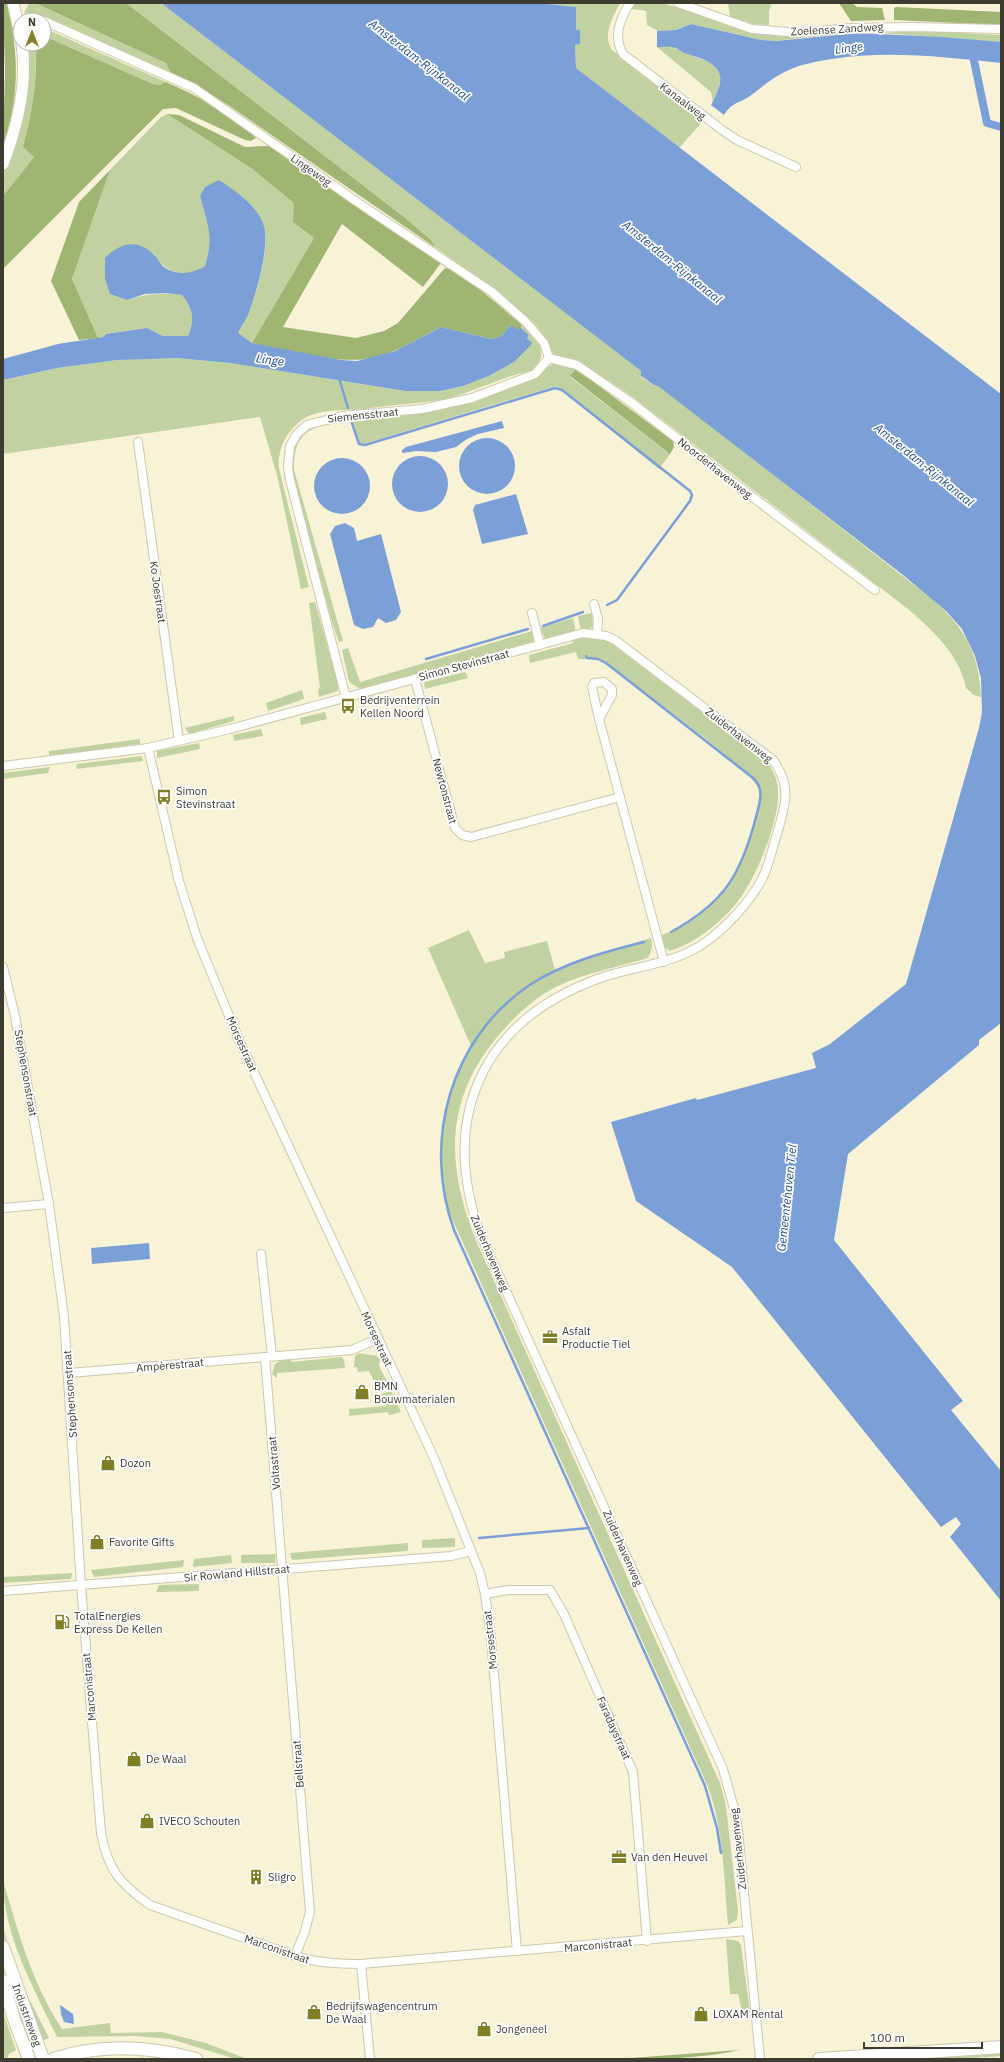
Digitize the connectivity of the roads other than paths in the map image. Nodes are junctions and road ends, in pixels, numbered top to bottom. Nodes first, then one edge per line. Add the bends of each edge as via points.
1 (630, 3) edge
2 (678, 3) edge
3 (52, 25) edge
4 (1001, 29) edge
5 (22, 52) edge
6 (3, 164) edge
7 (796, 167) dead end
8 (549, 358) junction
9 (138, 442) dead end
10 (875, 590) dead end
11 (594, 604) dead end
12 (532, 613) dead end
13 (597, 634) junction
14 (540, 645) junction
15 (415, 679) junction
16 (346, 698) junction
17 (599, 719) dead end
18 (179, 741) junction
19 (148, 748) junction
20 (3, 766) edge
21 (620, 797) junction
22 (664, 962) junction
23 (3, 967) edge
24 (50, 1204) junction
25 (3, 1208) edge
26 (261, 1254) dead end
27 (377, 1339) junction
28 (268, 1356) junction
29 (69, 1373) junction
30 (470, 1550) junction
31 (283, 1569) junction
32 (81, 1585) junction
33 (3, 1590) edge
34 (485, 1594) junction
35 (747, 1931) junction
36 (646, 1941) junction
37 (3, 1947) edge
38 (517, 1951) junction
39 (295, 1956) junction
40 (360, 1964) junction
41 (3, 1981) edge
42 (1001, 2047) edge
43 (29, 2059) edge
44 (43, 2059) edge
45 (53, 2059) edge
46 (196, 2059) edge
47 (370, 2059) edge
48 (760, 2059) edge
49 (818, 2059) edge

1 - 7 street, Kanaalweg via 621,16 618,33 623,54 737,140
2 - 4 street, Zoelense Zandweg via 752,29 799,33 913,26
3 - 8 street, Lingeweg via 194,88 492,292 544,343
5 - 6 street via 23,80 18,119
8 - 10 street, Noorderhavenweg via 577,365 626,399
8 - 16 street, Siemensstraat via 535,374 472,398 422,409 342,416 316,421 297,434 290,446 290,480
9 - 18 street, Ko Joestraat
11 - 13 street via 598,619
12 - 14 street
13 - 14 street, Simon Stevinstraat via 583,633
13 - 22 street, Zuiderhavenweg via 615,640 773,760 781,771 786,785 782,816 763,877 745,904 732,919 700,946
14 - 15 street, Simon Stevinstraat
15 - 16 street, Simon Stevinstraat
15 - 21 street, Newtonstraat via 455,828 462,835 471,837
16 - 18 street, Simon Stevinstraat via 230,730
17 - 21 street
18 - 19 street, Simon Stevinstraat
19 - 20 street, Simon Stevinstraat
19 - 27 street, Morsestraat via 179,881 197,938 239,1040
21 - 22 street
22 - 35 street, Zuiderhavenweg via 594,980 567,992 538,1009 513,1030 495,1052 478,1082 465,1128 464,1164 471,1208 481,1236 723,1769 735,1812
23 - 24 street, Stephensonstraat via 16,1016
24 - 25 street
24 - 29 street, Stephensonstraat
26 - 28 street
27 - 28 street, Ampèrestraat via 352,1350
27 - 30 street, Morsestraat via 434,1458
28 - 29 street, Ampèrestraat
28 - 31 street, Voltastraat
29 - 32 street, Stephensonstraat
30 - 31 street, Sir Rowland Hillstraat via 451,1556
30 - 34 street, Morsestraat via 480,1572
31 - 32 street, Sir Rowland Hillstraat
31 - 39 street, Bellstraat via 310,1912
32 - 33 street, Sir Rowland Hillstraat
32 - 39 street, Marconistraat via 101,1833 105,1854 114,1873 129,1890 150,1905
34 - 36 street, Faradaystraat via 508,1590 550,1590 564,1614 633,1772
34 - 38 street, Morsestraat via 492,1646
35 - 36 street, Marconistraat
35 - 48 street, Zuiderhavenweg
36 - 38 street, Marconistraat
37 - 44 main road, Industrieweg
38 - 40 street, Marconistraat
39 - 40 street, Marconistraat via 313,1961
40 - 47 street
41 - 43 main road, Industrieweg
42 - 49 main road
45 - 46 main road via 88,2051 121,2048 160,2051

